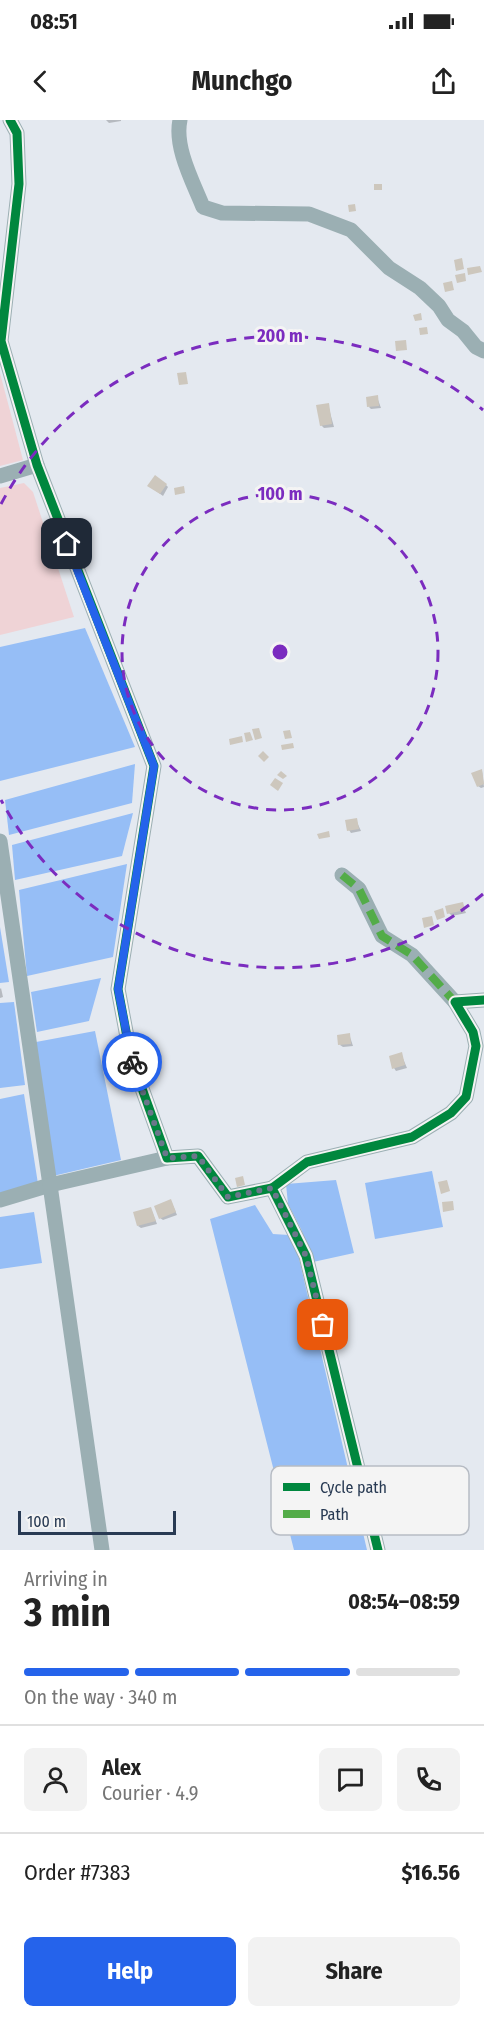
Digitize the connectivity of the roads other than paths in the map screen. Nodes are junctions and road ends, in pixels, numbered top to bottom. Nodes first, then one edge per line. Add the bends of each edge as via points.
1 (10, 120) edge
2 (180, 120) edge
3 (484, 351) edge
4 (37, 465) junction
5 (0, 476) edge
6 (0, 841) edge
7 (342, 875) dead end
8 (484, 1000) edge
9 (454, 1002) junction
10 (167, 1158) junction
11 (50, 1185) junction
12 (272, 1188) junction
13 (0, 1200) edge
14 (357, 1466) edge
15 (374, 1535) edge
16 (102, 1550) edge
17 (378, 1550) edge

1 - 4 street via 17,134 19,184 1,341
2 - 3 street via 177,131 203,207 222,213 309,214 351,230 389,268 420,288 476,348
4 - 5 street
4 - 10 street via 154,766 118,989 131,1058
6 - 11 street
7 - 9 street via 359,889 382,936 412,955
8 - 9 street
9 - 12 street via 473,1032 476,1046 466,1098 451,1113 412,1137 307,1162
10 - 11 street
10 - 12 street via 198,1156 228,1197
11 - 13 street
11 - 16 street
12 - 14 street via 306,1256
15 - 17 street

